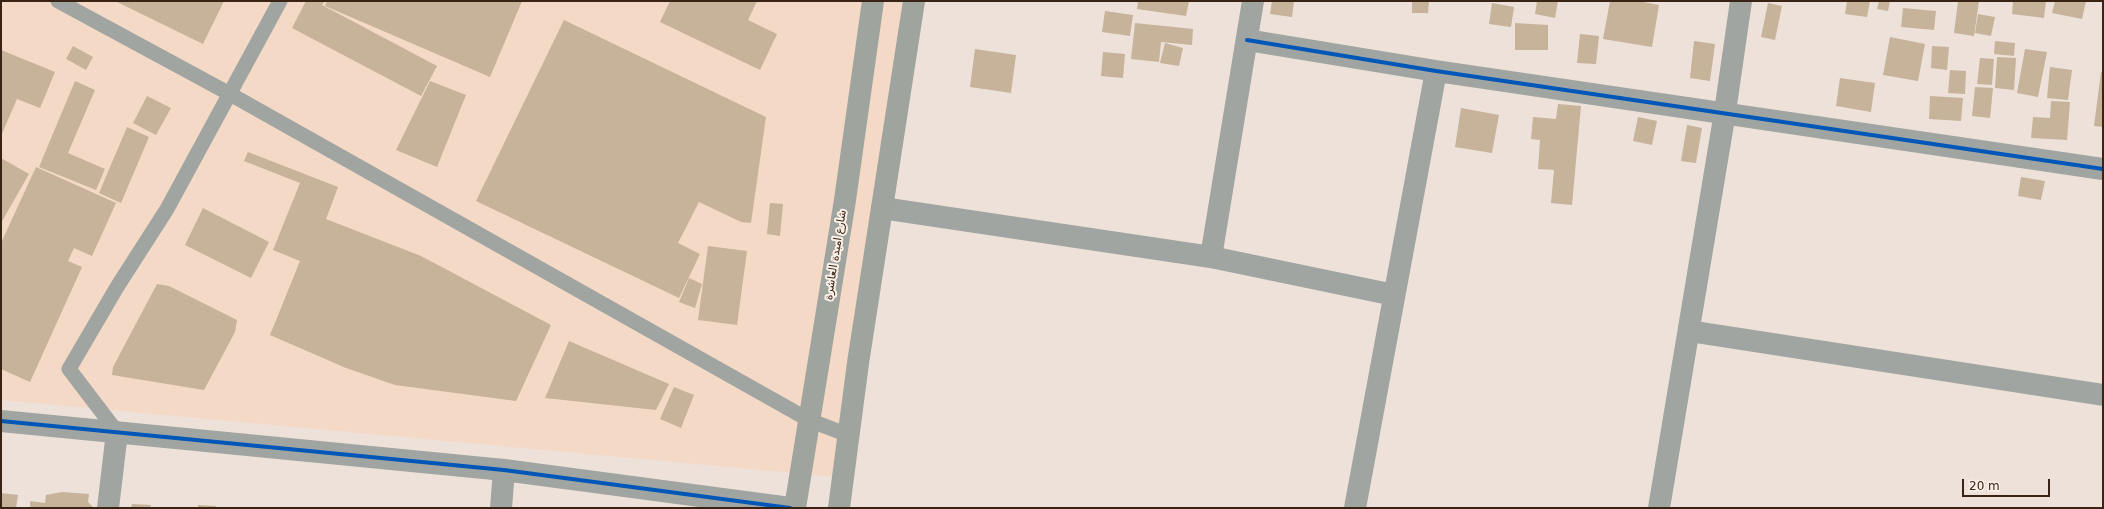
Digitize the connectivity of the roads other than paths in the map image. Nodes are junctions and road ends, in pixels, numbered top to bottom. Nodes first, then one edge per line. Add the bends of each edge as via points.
1 (58, 1) edge
2 (280, 1) edge
3 (873, 1) edge
4 (914, 1) edge
5 (1253, 1) edge
6 (1741, 1) edge
7 (1247, 40) junction
8 (1436, 71) junction
9 (230, 94) junction
10 (1725, 112) junction
11 (2103, 169) edge
12 (882, 208) junction
13 (1211, 257) junction
14 (1394, 295) junction
15 (1689, 331) junction
16 (2103, 395) edge
17 (809, 420) junction
18 (1, 421) edge
19 (117, 432) junction
20 (848, 435) junction
21 (504, 470) junction
22 (108, 508) edge
23 (501, 508) edge
24 (790, 508) edge
25 (795, 508) edge
26 (839, 508) edge
27 (1355, 508) edge
28 (1659, 508) edge

1 - 9 lane
2 - 9 lane
3 - 17 main road, شارع امبدة العاشرة via 845,200
4 - 12 main road
5 - 7 street
6 - 10 street
7 - 8 street
7 - 13 street
8 - 10 street
8 - 14 street
9 - 17 lane
9 - 19 lane via 168,209 117,287 69,369
10 - 11 street
10 - 15 street
12 - 13 street
12 - 20 main road
13 - 14 street
14 - 27 street
15 - 16 street
15 - 28 street
17 - 20 lane
17 - 25 main road, شارع امبدة العاشرة
18 - 19 street
19 - 21 street
19 - 22 street
20 - 26 main road
21 - 23 street
21 - 24 street

